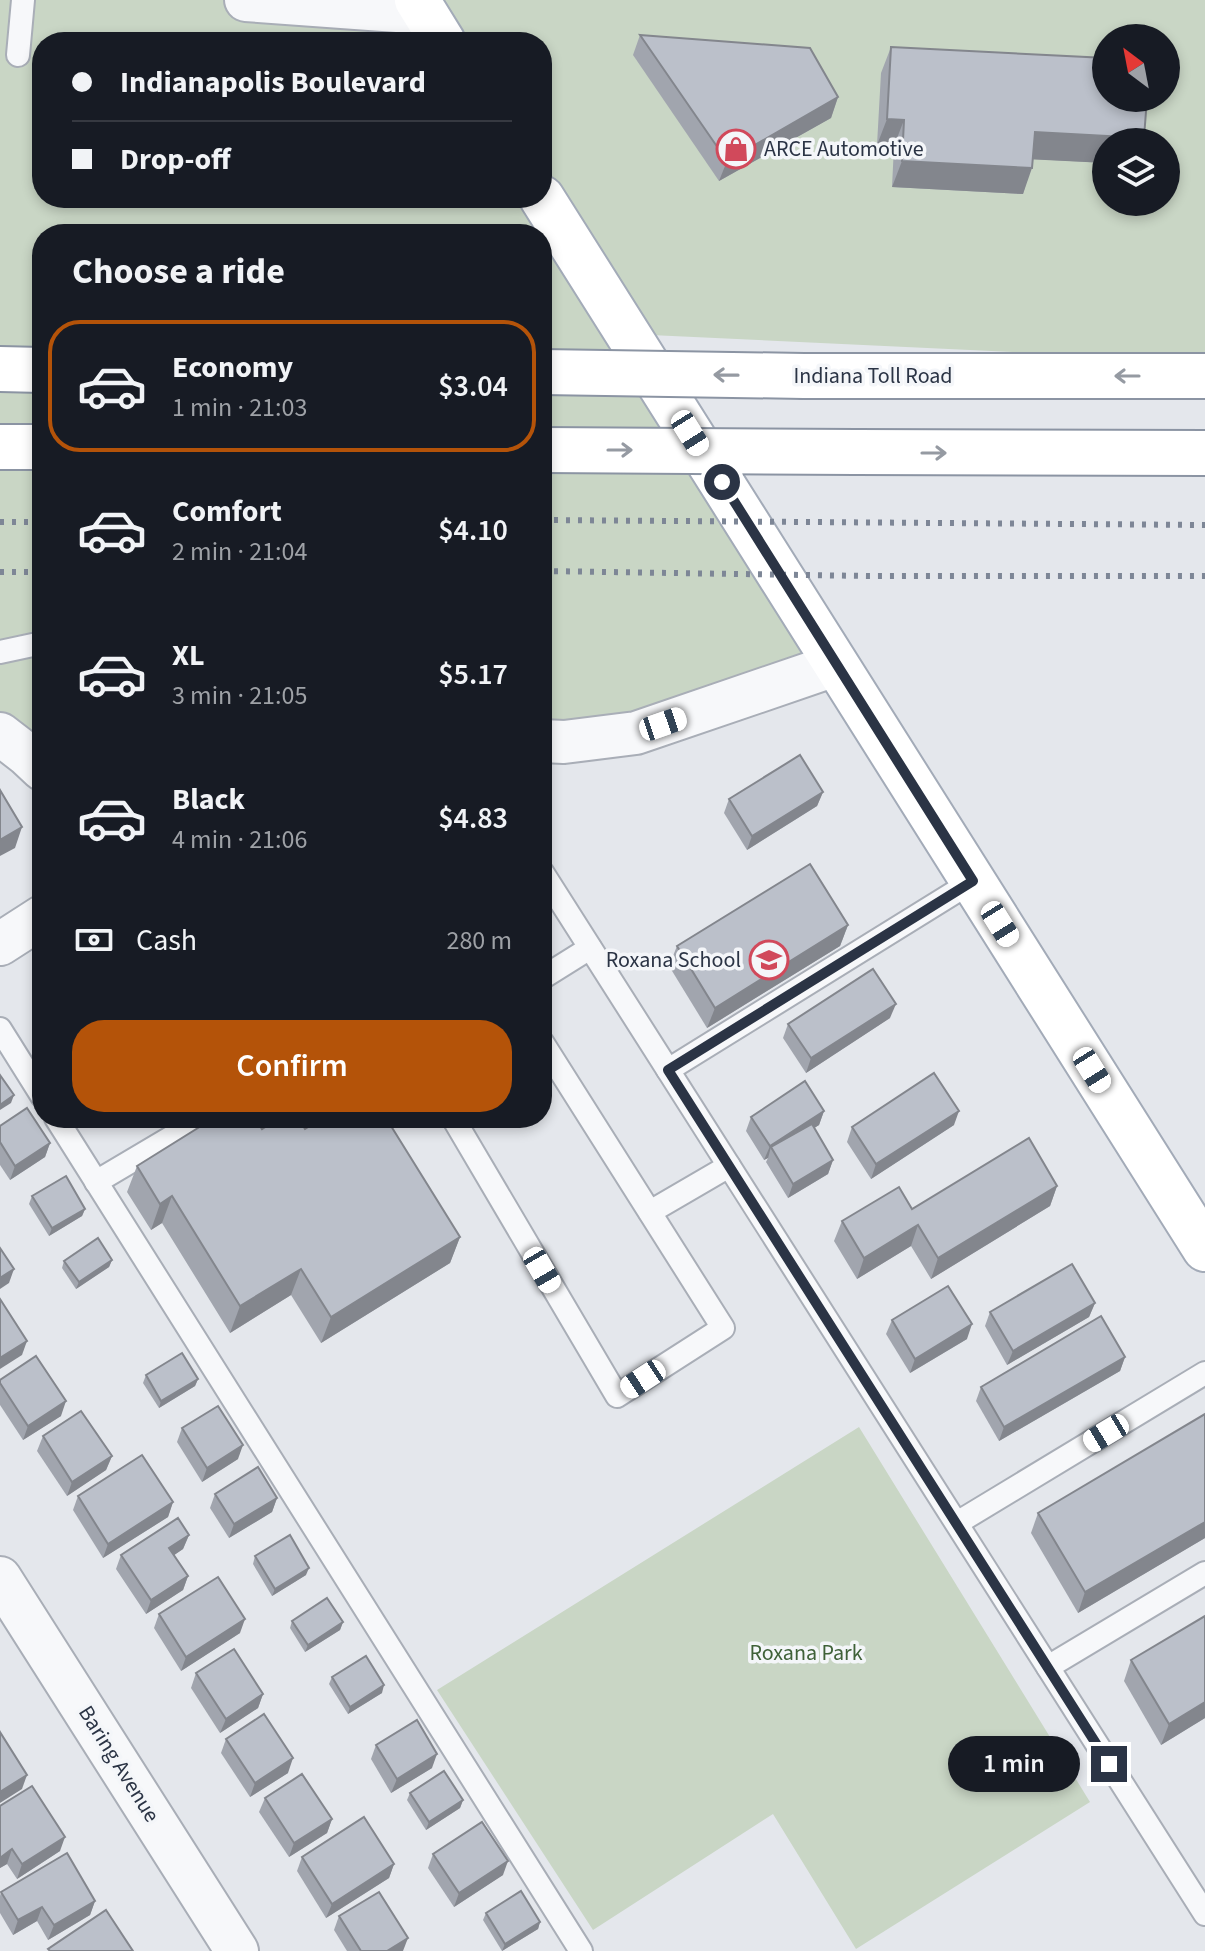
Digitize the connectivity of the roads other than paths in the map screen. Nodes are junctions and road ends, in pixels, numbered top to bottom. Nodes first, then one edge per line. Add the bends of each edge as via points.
1 (23, 0) edge
2 (246, 0) edge
3 (428, 18) edge
4 (18, 55) dead end
5 (548, 208) edge
6 (0, 369) edge
7 (32, 370) edge
8 (552, 372) edge
9 (1205, 376) edge
10 (0, 447) edge
11 (32, 447) edge
12 (552, 450) edge
13 (1205, 453) edge
14 (32, 645) edge
15 (0, 652) edge
16 (835, 665) junction
17 (32, 731) edge
18 (0, 732) edge
19 (552, 741) edge
20 (32, 760) edge
21 (973, 881) junction
22 (552, 888) edge
23 (32, 923) edge
24 (0, 944) edge
25 (590, 948) junction
26 (552, 972) edge
27 (0, 1029) edge
28 (552, 1058) edge
29 (668, 1070) junction
30 (32, 1080) edge
31 (62, 1128) edge
32 (187, 1128) edge
33 (459, 1128) edge
34 (729, 1166) junction
35 (96, 1182) junction
36 (650, 1212) junction
37 (1200, 1231) edge
38 (1205, 1373) edge
39 (957, 1523) junction
40 (1205, 1573) edge
41 (0, 1578) edge
42 (1048, 1667) junction
43 (1205, 1914) edge
44 (237, 1951) edge
45 (581, 1951) edge

1 - 4 lane
2 - 3 street
5 - 16 main road
6 - 7 main road
9 -> 8 main road, Indiana Toll Road, bridge
10 - 11 main road
12 -> 13 main road, bridge
14 - 15 lane
16 - 19 street via 636,733
16 - 21 main road
17 - 18 street
18 - 20 street
21 - 29 lane
21 - 37 main road
22 - 25 lane
23 - 24 street
25 - 26 lane
25 - 29 lane
27 - 30 lane
28 - 36 lane
29 - 34 lane
31 - 35 lane
32 - 35 lane
33 - 36 lane via 617,1396 723,1328
34 - 36 lane
34 - 39 lane
35 - 45 lane
38 - 39 lane
39 - 42 lane
40 - 42 lane
41 - 44 street, Baring Avenue
42 - 43 lane

